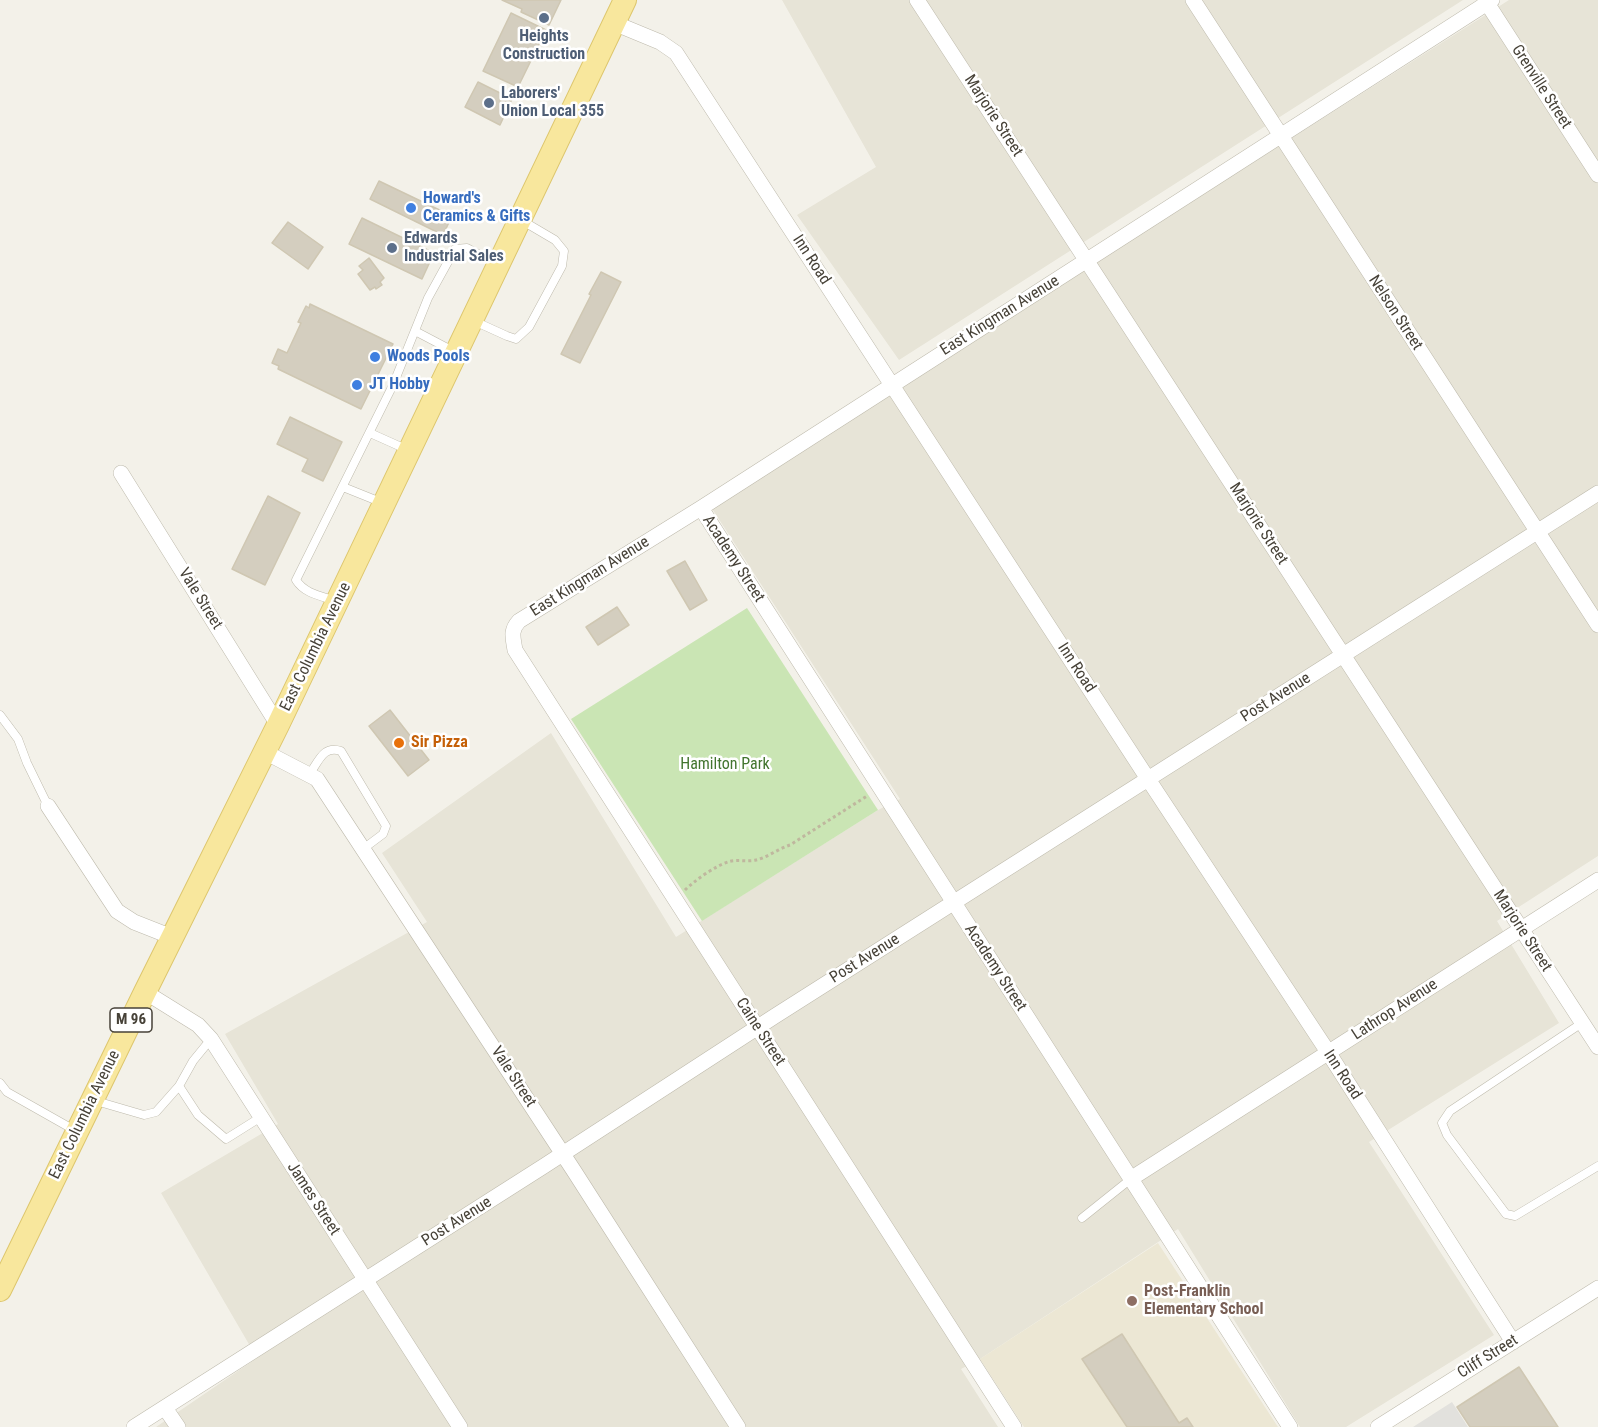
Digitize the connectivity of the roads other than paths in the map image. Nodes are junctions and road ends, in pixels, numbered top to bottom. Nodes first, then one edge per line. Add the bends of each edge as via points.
1 (625, 0) edge
2 (917, 0) edge
3 (1192, 0) edge
4 (1488, 1) edge
5 (614, 23) junction
6 (1281, 136) junction
7 (1598, 175) edge
8 (520, 219) junction
9 (1086, 261) junction
10 (498, 265) junction
11 (472, 320) junction
12 (415, 332) junction
13 (456, 353) junction
14 (892, 384) junction
15 (370, 433) junction
16 (409, 451) junction
17 (121, 473) dead end
18 (343, 487) junction
19 (1598, 494) edge
20 (384, 504) junction
21 (701, 508) junction
22 (1538, 532) junction
23 (338, 601) junction
24 (1598, 625) edge
25 (512, 635) joint
26 (1344, 655) junction
27 (0, 715) edge
28 (278, 725) junction
29 (265, 752) junction
30 (309, 775) junction
31 (1148, 779) junction
32 (48, 806) joint
33 (363, 849) junction
34 (1598, 880) edge
35 (953, 903) junction
36 (1521, 929) junction
37 (172, 937) junction
38 (145, 992) junction
39 (1582, 1023) junction
40 (757, 1028) junction
41 (211, 1039) junction
42 (1598, 1047) edge
43 (1328, 1052) junction
44 (0, 1083) edge
45 (179, 1086) junction
46 (92, 1100) junction
47 (261, 1117) junction
48 (77, 1131) junction
49 (563, 1154) junction
50 (1598, 1166) edge
51 (1132, 1178) junction
52 (1082, 1218) dead end
53 (365, 1280) junction
54 (1598, 1288) edge
55 (0, 1290) edge
56 (1513, 1342) junction
57 (165, 1408) junction
58 (135, 1427) edge
59 (178, 1427) edge
60 (460, 1427) edge
61 (738, 1427) edge
62 (1014, 1427) edge
63 (1290, 1427) edge
64 (1378, 1427) edge

1 - 5 main road, East Columbia Avenue / M 96
2 - 9 street, Marjorie Street
3 - 6 street, Nelson Street
4 - 6 street, East Kingman Avenue
4 - 7 street, Grenville Street
5 - 8 main road, East Columbia Avenue / M 96
5 - 14 street, Inn Road via 676,53
6 - 9 street, East Kingman Avenue
6 - 22 street, Nelson Street
8 - 10 main road, East Columbia Avenue / M 96
8 - 11 lane via 555,240 564,251 562,266 529,327 516,339
9 - 14 street, East Kingman Avenue
9 - 26 street, Marjorie Street
10 - 11 main road, East Columbia Avenue / M 96
10 - 12 lane via 467,248 455,249 428,298
11 - 13 main road, East Columbia Avenue / M 96
12 - 13 lane
12 - 15 lane
13 - 16 main road, East Columbia Avenue / M 96
14 - 21 street, East Kingman Avenue
14 - 31 street, Inn Road
15 - 16 lane
15 - 18 lane
16 - 20 main road, East Columbia Avenue / M 96
17 - 28 street, Vale Street
18 - 20 lane
18 - 23 lane via 296,580 308,592
19 - 22 street, Post Avenue
20 - 23 main road, East Columbia Avenue / M 96
21 - 25 street, East Kingman Avenue via 519,621
21 - 35 street, Academy Street
22 - 24 street, Nelson Street
22 - 26 street, Post Avenue
23 - 28 main road, East Columbia Avenue / M 96
25 - 40 street, Caine Street via 515,650
26 - 31 street, Post Avenue
26 - 36 street, Marjorie Street
27 - 32 lane via 18,739
28 - 29 main road, East Columbia Avenue / M 96
29 - 30 street, Vale Street
29 - 37 main road, East Columbia Avenue / M 96
30 - 33 street, Vale Street via 317,779
30 - 33 lane via 327,751 341,751 386,826 383,834
31 - 35 street, Post Avenue
31 - 43 street, Inn Road
32 - 37 street via 117,911
33 - 49 street, Vale Street
34 - 36 street, Lathrop Avenue
35 - 40 street, Post Avenue
35 - 51 street, Academy Street
36 - 39 street, Marjorie Street
36 - 43 street, Lathrop Avenue
37 - 38 main road, East Columbia Avenue / M 96
38 - 41 street, James Street via 198,1025
38 - 46 main road, East Columbia Avenue / M 96
39 - 42 street, Marjorie Street
39 - 50 lane via 1450,1111 1442,1123 1506,1214 1515,1216
40 - 49 street, Post Avenue
40 - 62 street, Caine Street
41 - 45 lane
41 - 47 street, James Street
43 - 51 street, Lathrop Avenue
43 - 56 street, Inn Road
44 - 48 lane via 7,1092
45 - 46 lane via 156,1112 144,1115
45 - 47 lane via 198,1115 226,1139
46 - 48 main road, East Columbia Avenue / M 96
47 - 53 street, James Street
48 - 55 main road, East Columbia Avenue / M 96
49 - 53 street, Post Avenue
49 - 61 street, Vale Street
51 - 52 lane
51 - 63 street, Academy Street
53 - 57 street, Post Avenue
53 - 60 street, James Street
54 - 56 street, Cliff Street
56 - 64 street, Cliff Street
57 - 58 street, Post Avenue
57 - 59 street

